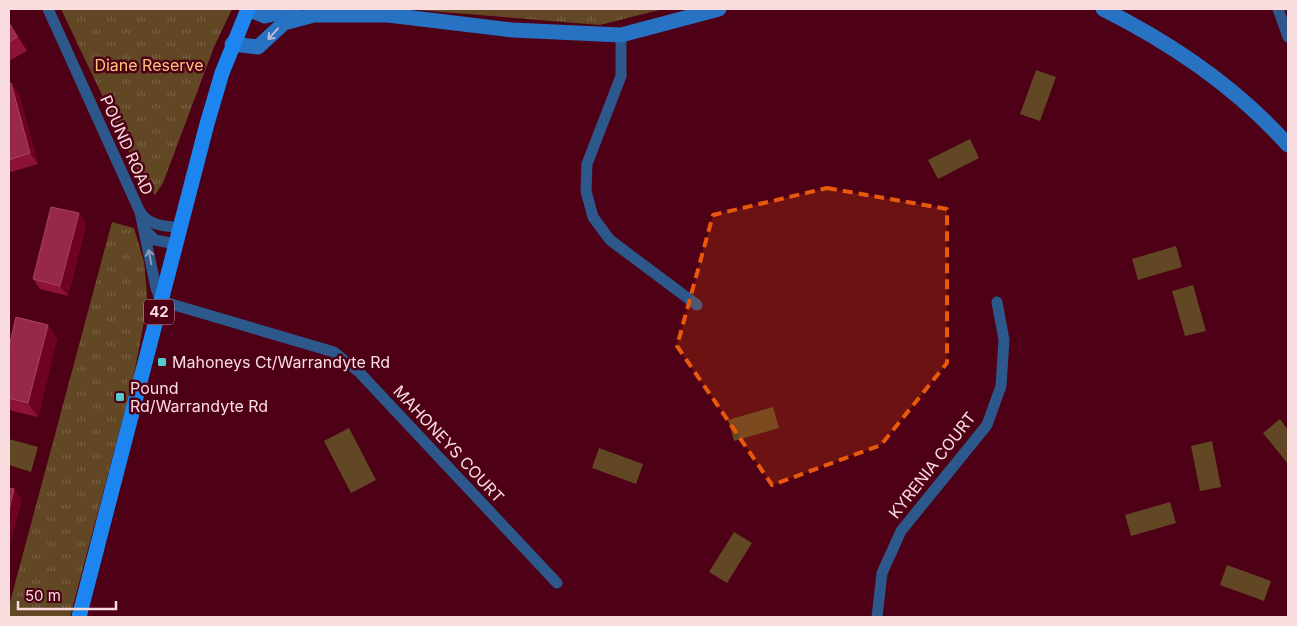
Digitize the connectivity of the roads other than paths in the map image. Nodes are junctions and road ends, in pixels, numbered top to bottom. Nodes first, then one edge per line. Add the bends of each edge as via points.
1 (48, 9) edge
2 (248, 9) edge
3 (336, 9) edge
4 (718, 9) edge
5 (1103, 9) edge
6 (1278, 9) edge
7 (298, 12) edge
8 (369, 14) junction
9 (621, 35) junction
10 (1288, 37) edge
11 (232, 44) junction
12 (1288, 145) edge
13 (140, 212) junction
14 (144, 228) junction
15 (180, 228) junction
16 (176, 244) junction
17 (161, 301) junction
18 (997, 302) dead end
19 (697, 305) dead end
20 (557, 583) dead end
21 (79, 617) edge
22 (877, 617) edge

1 - 13 street, POUND ROAD
2 - 7 main road via 264,16
2 - 11 main road, 42
3 - 8 main road
4 - 9 main road
5 - 12 main road via 1185,57 1242,99
6 - 10 street
7 - 8 main road
7 -> 11 main road via 258,46
8 - 9 main road via 512,30
9 - 19 street via 621,76 587,164 586,191 593,217 610,240
11 - 15 main road, 42
13 - 14 street, POUND ROAD
13 - 15 street, POUND ROAD via 152,223
14 - 16 street via 155,240
17 -> 14 street, POUND ROAD
15 - 16 main road, 42
16 - 17 main road, 42
17 - 20 street, MAHONEYS COURT via 334,352 359,372
17 - 21 main road, 42
18 - 22 street, KYRENIA COURT via 1004,340 1001,386 986,425 901,531 882,573

